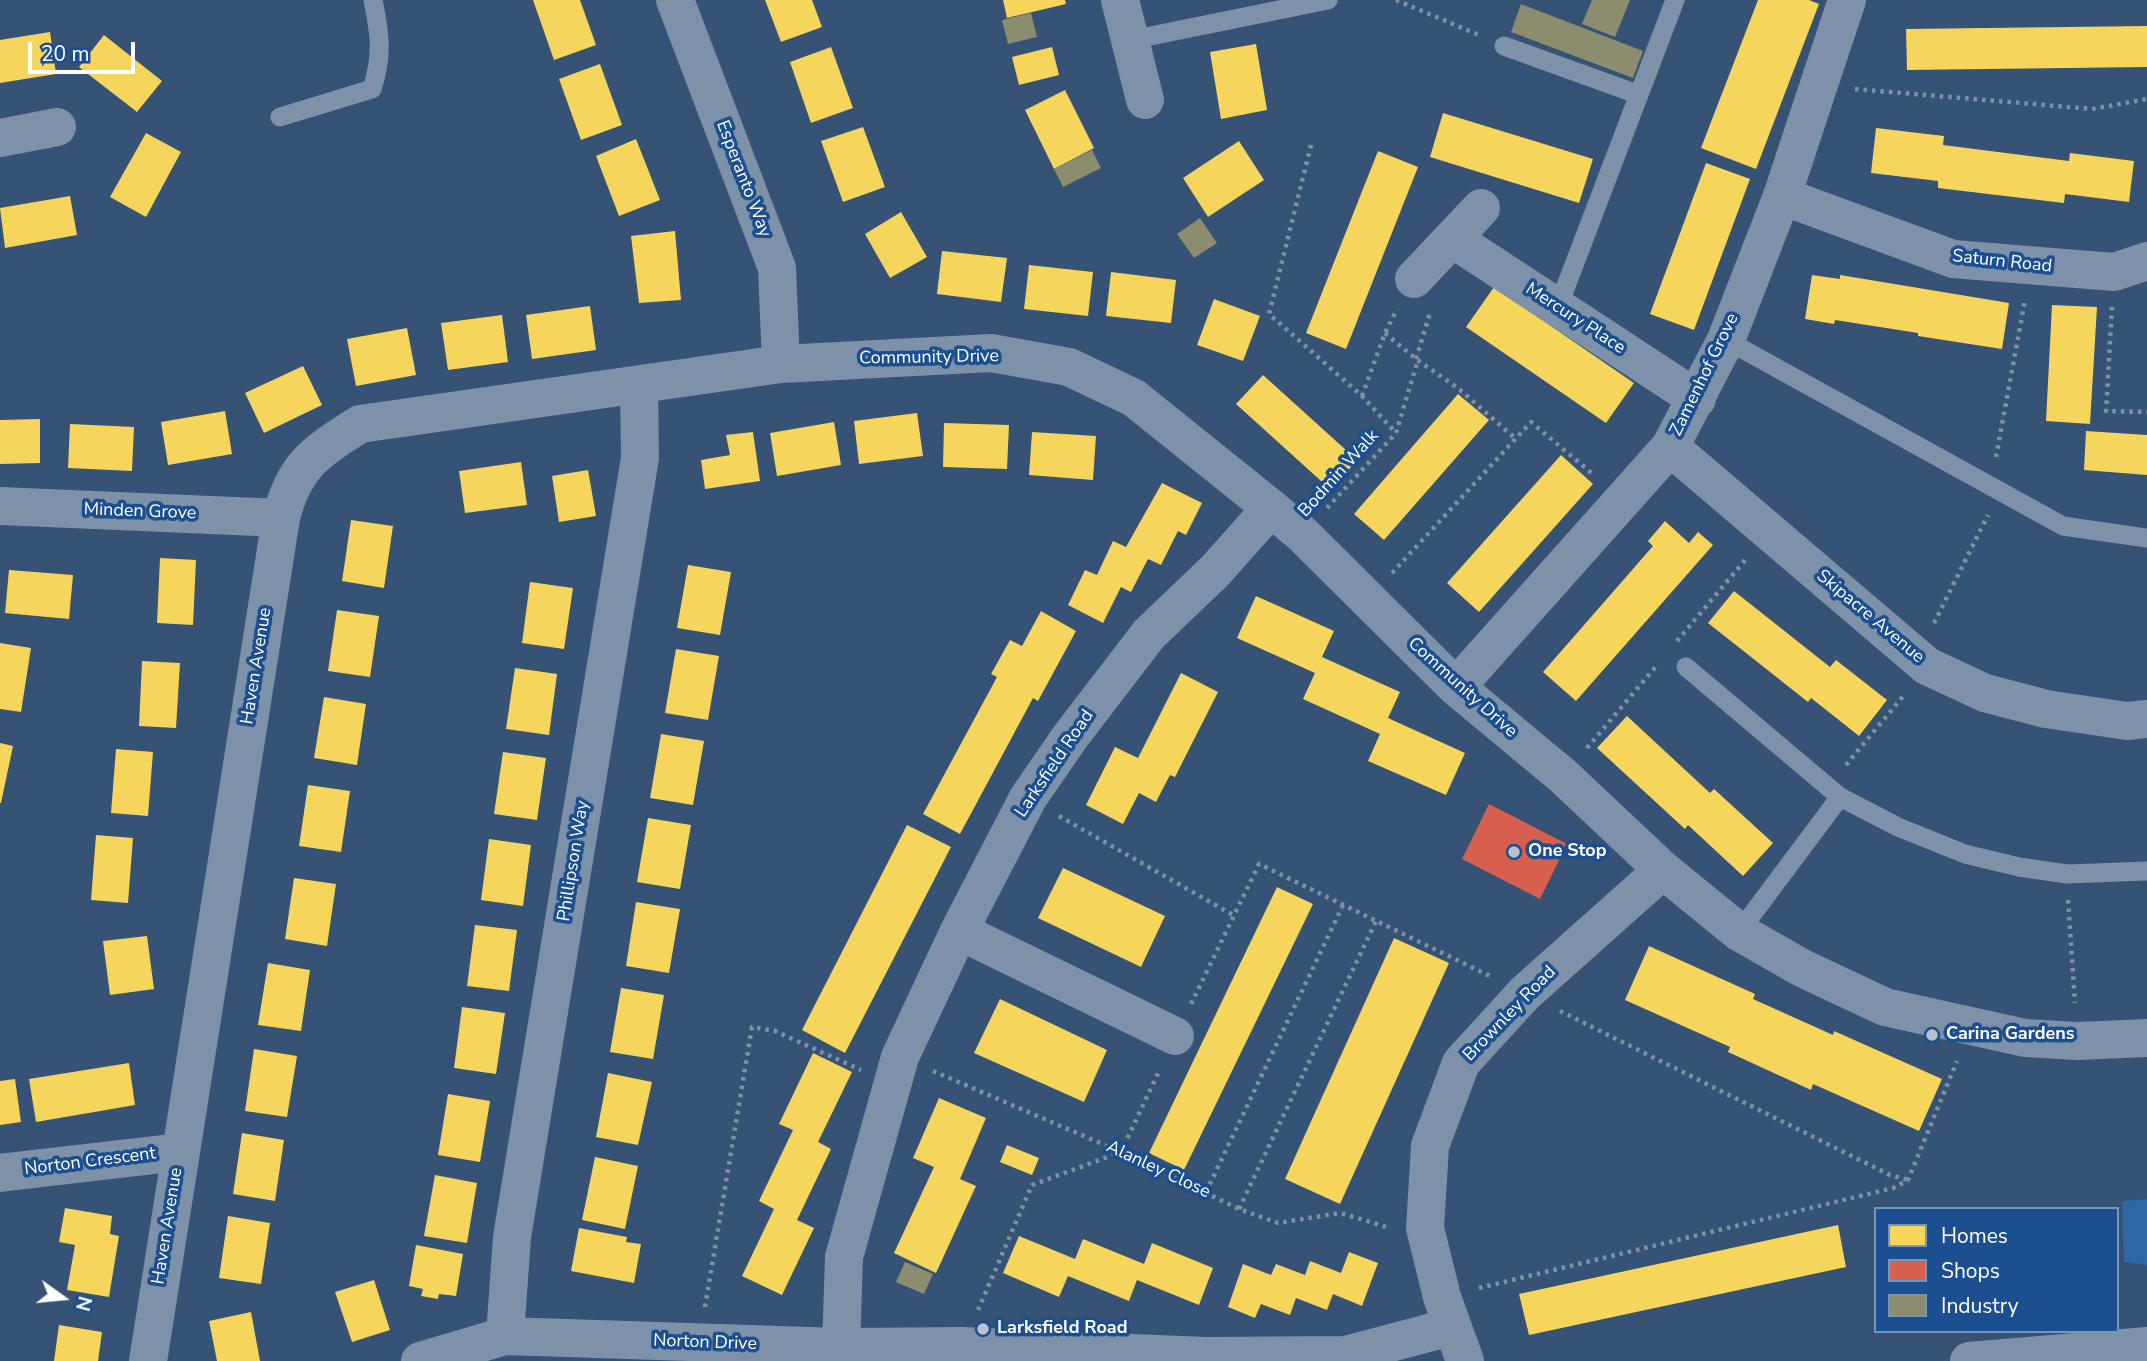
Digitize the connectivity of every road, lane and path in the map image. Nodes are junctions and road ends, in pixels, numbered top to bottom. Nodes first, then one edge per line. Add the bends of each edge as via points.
1 (373, 0) edge
2 (674, 0) edge
3 (1120, 0) edge
4 (1328, 0) edge
5 (1396, 0) edge
6 (1675, 0) edge
7 (1847, 0) edge
8 (1260, 8) edge
9 (1131, 40) junction
10 (1504, 46) joint
11 (1819, 86) junction
12 (1637, 94) junction
13 (2147, 99) edge
14 (1145, 100) dead end
15 (280, 117) dead end
16 (57, 127) dead end
17 (0, 138) edge
18 (1311, 145) dead end
19 (1782, 196) junction
20 (1481, 208) dead end
21 (1453, 239) junction
22 (2032, 265) junction
23 (2131, 266) edge
24 (1424, 290) junction
25 (1558, 307) junction
26 (1385, 333) junction
27 (1726, 340) junction
28 (1417, 360) junction
29 (781, 364) junction
30 (639, 386) junction
31 (1362, 396) junction
32 (1697, 399) junction
33 (2147, 412) edge
34 (1396, 433) junction
35 (1516, 439) junction
36 (1670, 447) junction
37 (1995, 487) junction
38 (1622, 499) junction
39 (0, 506) edge
40 (1271, 508) junction
41 (281, 518) junction
42 (1303, 535) junction
43 (2147, 538) edge
44 (1368, 600) junction
45 (1922, 662) junction
46 (1686, 667) dead end
47 (1456, 687) junction
48 (2147, 719) edge
49 (1834, 792) junction
50 (1028, 798) junction
51 (1663, 870) junction
52 (2147, 871) edge
53 (2067, 874) junction
54 (1343, 905) junction
55 (1233, 915) junction
56 (1376, 921) junction
57 (959, 931) junction
58 (1739, 932) junction
59 (1525, 993) junction
60 (1183, 1021) joint
61 (1971, 1028) junction
62 (2147, 1038) edge
63 (2077, 1041) junction
64 (896, 1070) junction
65 (1156, 1079) dead end
66 (180, 1152) junction
67 (1121, 1152) junction
68 (0, 1173) edge
69 (1908, 1180) junction
70 (1206, 1192) junction
71 (1239, 1209) junction
72 (1425, 1228) junction
73 (1453, 1328) edge
74 (505, 1336) junction
75 (699, 1343) junction
76 (962, 1346) junction
77 (2147, 1346) edge
78 (841, 1347) junction
79 (148, 1361) edge
80 (420, 1361) edge
81 (1969, 1361) edge

1 - 15 lane via 380,63 372,89
2 - 29 street, Esperanto Way via 777,268
3 - 9 street
4 - 8 lane
5 - 10 path
6 - 12 lane
7 - 11 street, Zamenhof Grove
8 - 9 lane
9 - 14 street
10 - 12 lane
11 - 13 path via 2092,109
11 - 19 street, Zamenhof Grove
12 - 25 lane
16 - 17 street
18 - 31 path via 1269,314
19 - 22 street, Saturn Road via 1953,260
19 - 27 street, Zamenhof Grove
20 - 21 street
21 - 24 street
21 - 25 street, Mercury Place
22 - 23 street, Saturn Road
22 - 37 path
23 - 33 path via 2106,411
24 - 26 path
24 - 28 path, Bodmin Walk
25 - 32 street, Mercury Place
26 - 28 path
26 - 31 path
27 - 32 street, Zamenhof Grove
27 - 37 lane
28 - 34 path, Bodmin Walk
28 - 35 path via 1460,389
29 - 30 street, Haven Avenue
29 - 40 street, Community Drive via 991,353 1069,368 1134,398
30 - 41 street, Haven Avenue via 360,424 307,460 288,488
30 - 74 street, Phillipson Way via 640,458 512,1237
31 - 34 path
32 - 36 street, Zamenhof Grove
34 - 42 path, Bodmin Walk
35 - 38 path via 1531,422
35 - 44 path
36 - 38 street, Zamenhof Grove
36 - 45 street, Skipacre Avenue
37 - 43 lane via 2063,526
37 - 45 path
38 - 47 street, Zamenhof Grove
39 - 41 street, Minden Grove
40 - 42 street, Community Drive
40 - 50 street, Larksfield Road via 1149,634
41 - 66 street, Haven Avenue
42 - 44 street, Community Drive
44 - 47 street, Community Drive
45 - 48 street, Skipacre Avenue via 1985,694 2046,709 2127,721
45 - 49 path
46 - 49 lane
47 - 51 street, Community Drive via 1563,776
49 - 53 lane via 1898,828 1965,854
49 - 58 lane
50 - 55 path
50 - 57 street, Larksfield Road
51 - 58 street, Community Drive
51 - 59 street, Brownley Road
52 - 53 lane
53 - 63 path
54 - 55 path via 1259,864
54 - 56 path
54 - 70 path
55 - 60 path
56 - 59 path
56 - 71 path
57 - 60 street
57 - 64 street, Larksfield Road
58 - 61 street, Community Drive via 1885,1007
59 - 69 path
59 - 72 street, Brownley Road via 1461,1063 1430,1146
61 - 63 street, Community Drive
61 - 69 path
62 - 63 street, Community Drive
64 - 67 path, Alanley Close
64 - 75 path, Alanley Close via 752,1027
64 - 78 street, Larksfield Road via 844,1257
65 - 67 path
66 - 68 street, Norton Crescent
66 - 79 street, Haven Avenue
67 - 70 path, Alanley Close
67 - 76 path via 1032,1185
69 - 73 path
70 - 71 path, Alanley Close
71 - 72 path, Alanley Close via 1278,1223 1340,1213 1399,1230
72 - 73 street, Brownley Road
73 - 76 street, Norton Drive via 1345,1355 1206,1356
74 - 75 street, Norton Drive
74 - 80 street, Norton Drive
75 - 78 street, Norton Drive
76 - 78 street, Norton Drive
77 - 81 street

